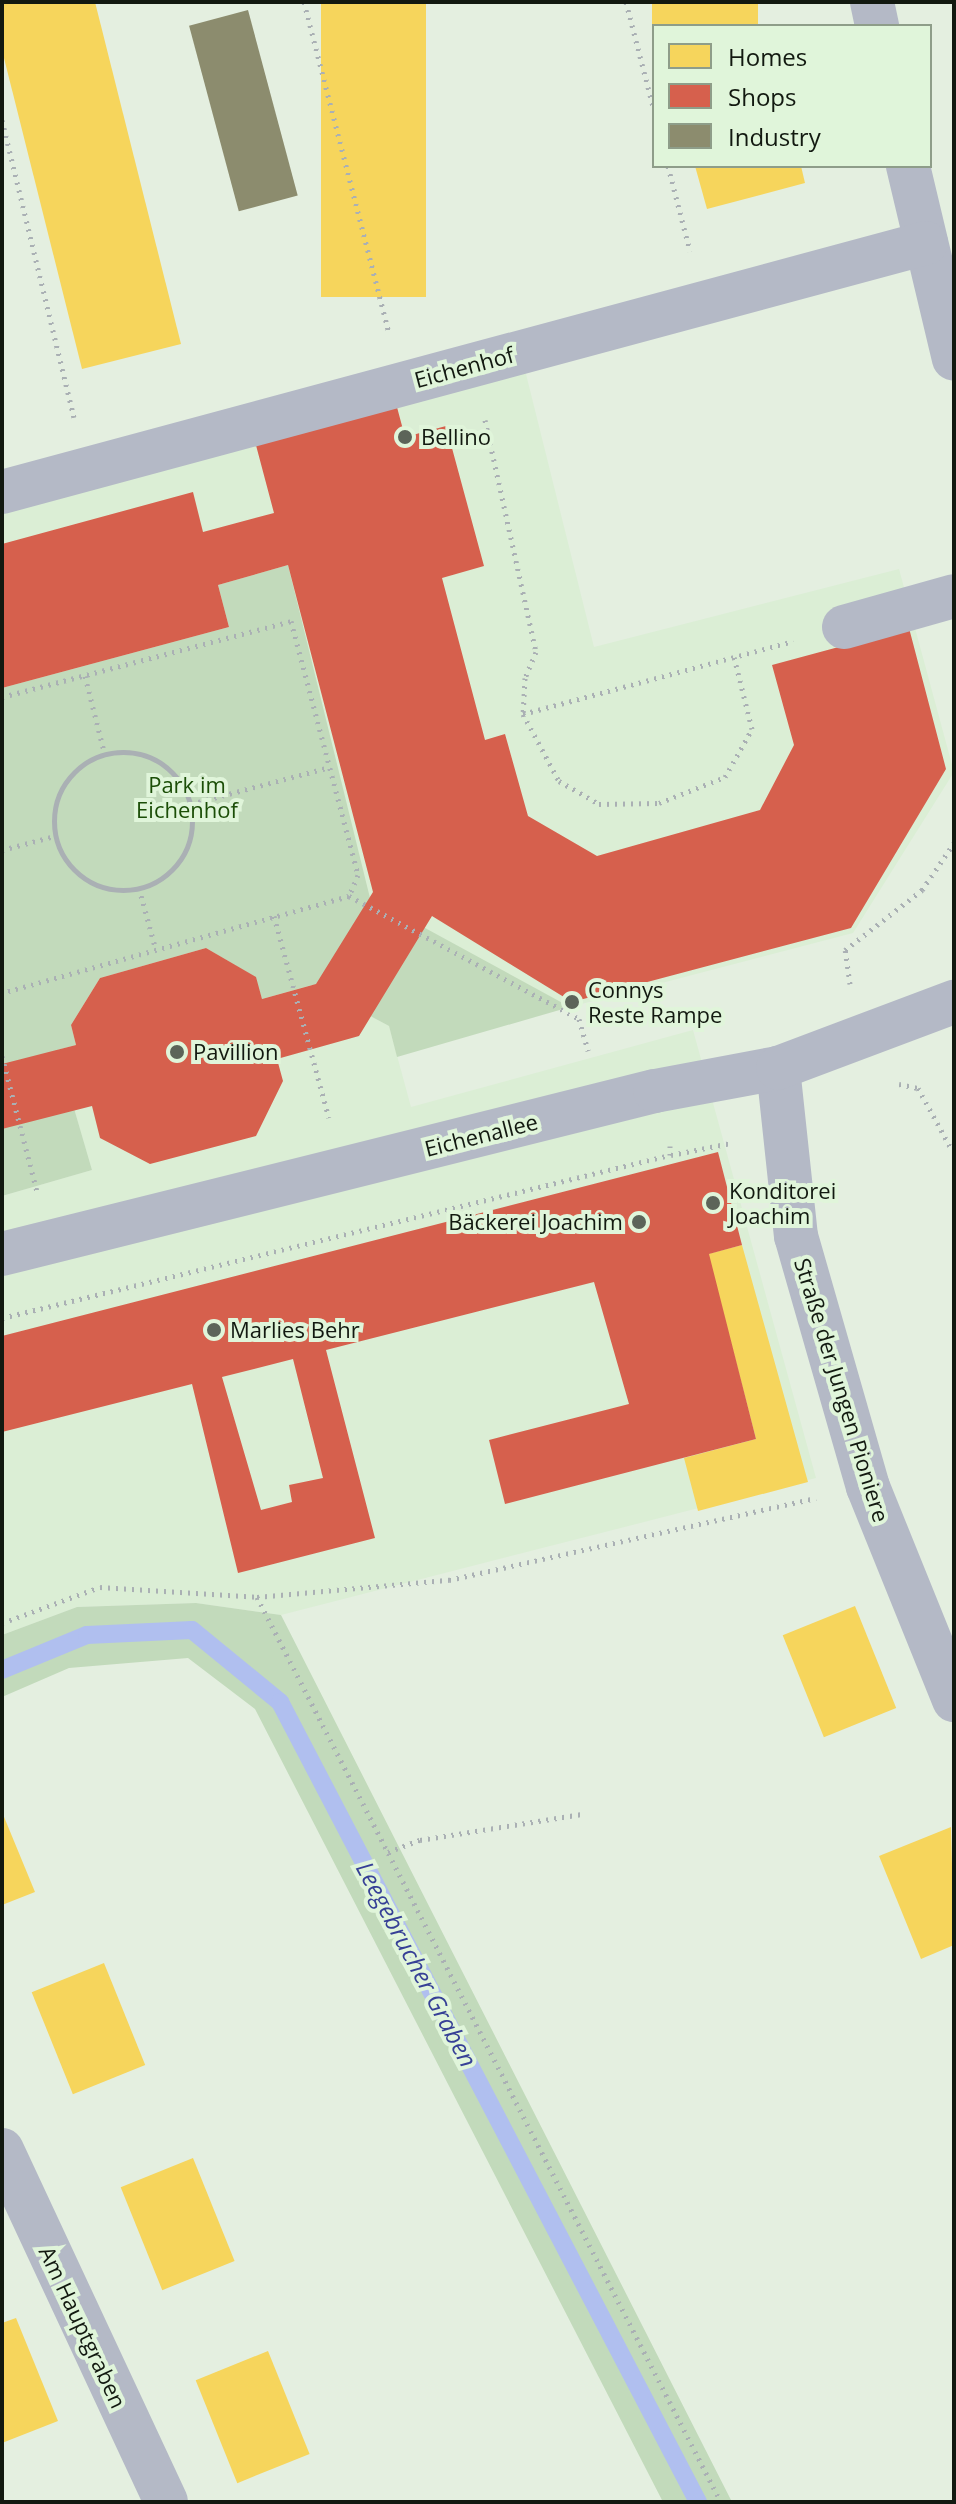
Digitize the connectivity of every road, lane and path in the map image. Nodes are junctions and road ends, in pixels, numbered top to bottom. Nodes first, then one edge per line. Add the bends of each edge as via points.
1 (304, 2) edge
2 (626, 2) edge
3 (872, 2) edge
4 (877, 24) edge
5 (652, 102) edge
6 (2, 120) edge
7 (669, 168) edge
8 (908, 168) edge
9 (926, 243) junction
10 (703, 302) junction
11 (954, 359) edge
12 (471, 365) junction
13 (402, 383) junction
14 (87, 469) junction
15 (2, 492) edge
16 (954, 596) edge
17 (844, 627) joint
18 (734, 657) junction
19 (85, 676) junction
20 (2, 697) edge
21 (523, 714) junction
22 (105, 755) junction
23 (330, 767) junction
24 (191, 804) junction
25 (55, 836) junction
26 (954, 843) edge
27 (2, 850) edge
28 (139, 888) junction
29 (349, 896) junction
30 (274, 916) junction
31 (156, 950) junction
32 (850, 988) dead end
33 (2, 993) edge
34 (954, 1002) edge
35 (2, 1056) edge
36 (778, 1068) junction
37 (887, 1081) dead end
38 (601, 1106) junction
39 (783, 1132) junction
40 (952, 1150) dead end
41 (343, 1169) junction
42 (50, 1242) junction
43 (2, 1254) edge
44 (2, 1318) edge
45 (868, 1487) junction
46 (257, 1597) junction
47 (2, 1623) edge
48 (954, 1700) edge
49 (582, 1814) dead end
50 (388, 1852) junction
51 (2, 2150) edge
52 (166, 2502) edge
53 (721, 2502) edge

1 - 13 path
2 - 5 path
3 - 4 street
6 - 14 path
7 - 10 path
8 - 9 street
9 - 10 street, Eichenhof
9 - 11 street
10 - 12 street, Eichenhof
12 - 13 street, Eichenhof
12 - 21 path via 536,652 525,678
13 - 14 street, Eichenhof
14 - 15 street, Eichenhof
16 - 17 street
17 - 18 path
18 - 21 path
18 - 21 path via 752,729 725,777 659,803 599,804 559,781
19 - 20 path
19 - 22 path
19 - 23 path via 291,621
22 - 24 path via 127,752 160,762
22 - 25 path via 63,787
23 - 24 path
23 - 29 path via 358,875
24 - 28 path via 185,853 163,878
25 - 27 path
25 - 28 path via 66,860 94,884
26 - 32 path via 922,890 845,950
28 - 31 path
29 - 30 path
29 - 38 path via 579,1019
30 - 31 path
30 - 41 path
31 - 33 path
34 - 36 street, Eichenallee
35 - 42 path
36 - 38 street, Eichenallee
36 - 39 street, Straße der Jungen Pioniere
37 - 40 path via 918,1088
38 - 41 street, Eichenallee
39 - 44 path via 671,1154
39 - 45 street, Straße der Jungen Pioniere via 796,1236
41 - 42 street, Eichenallee
42 - 43 street, Eichenallee
45 - 46 path via 449,1580
45 - 48 street, Straße der Jungen Pioniere
46 - 47 path via 100,1587
46 - 50 path
49 - 50 path via 420,1840
50 - 53 path
51 - 52 street, Am Hauptgraben

